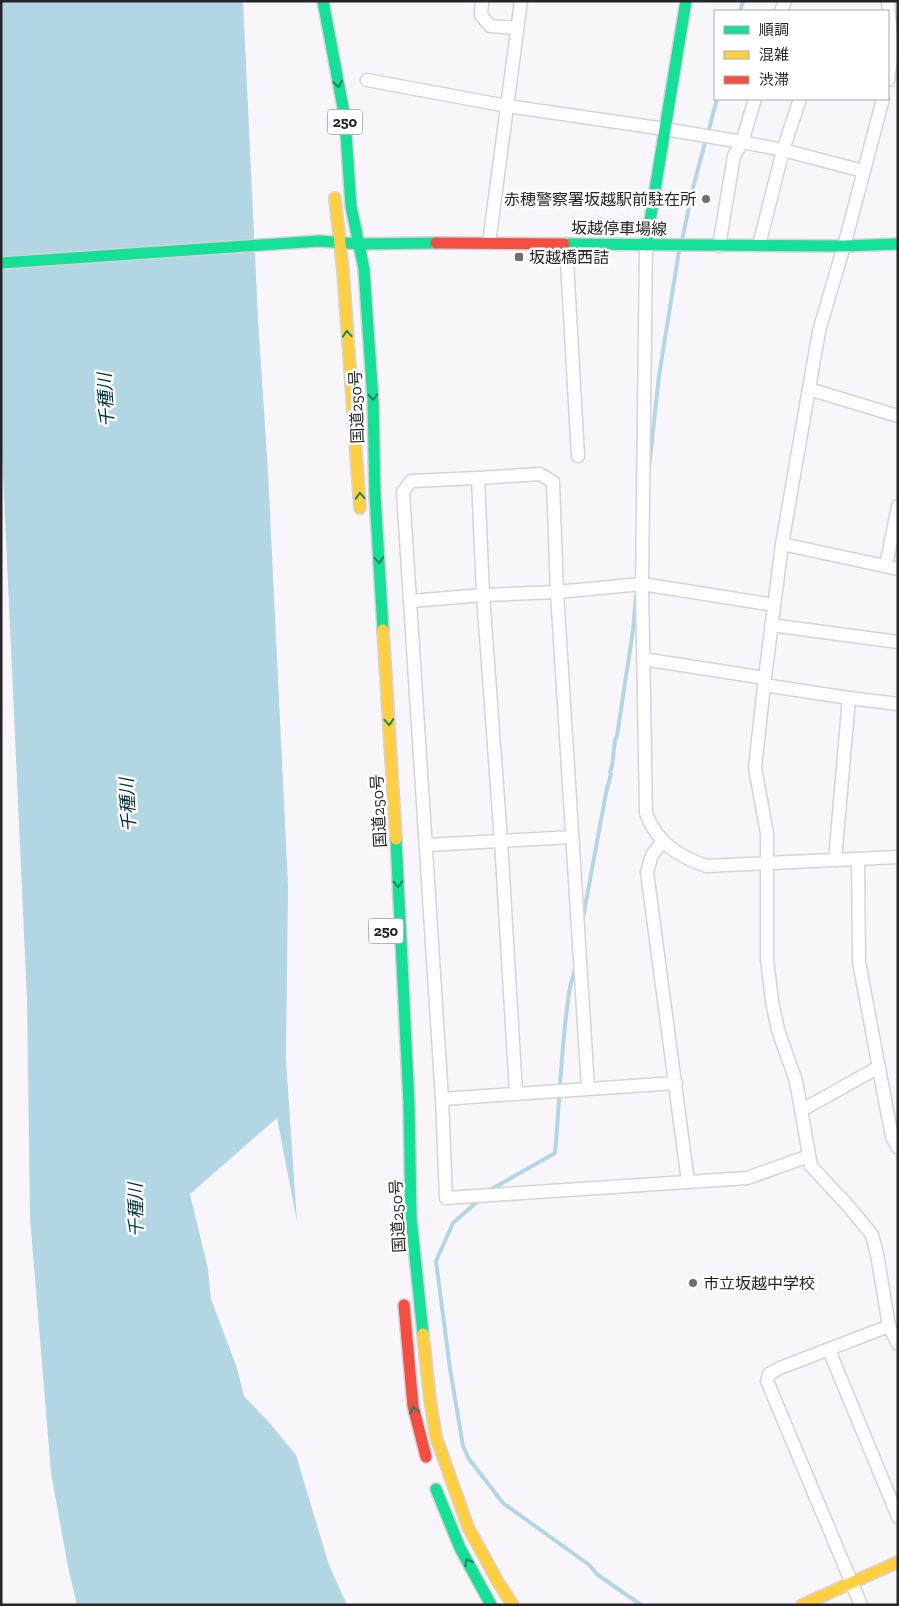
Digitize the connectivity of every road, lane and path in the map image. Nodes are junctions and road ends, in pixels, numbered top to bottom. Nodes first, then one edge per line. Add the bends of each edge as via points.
1 (322, 1) edge
2 (482, 1) edge
3 (521, 1) edge
4 (686, 1) edge
5 (889, 26) edge
6 (517, 28) junction
7 (890, 51) edge
8 (889, 66) edge
9 (326, 77) dead end
10 (367, 80) dead end
11 (755, 100) edge
12 (800, 100) edge
13 (883, 100) edge
14 (507, 106) junction
15 (665, 129) junction
16 (742, 142) junction
17 (783, 150) junction
18 (863, 171) junction
19 (334, 188) dead end
20 (340, 242) junction
21 (489, 243) junction
22 (359, 244) junction
23 (566, 244) junction
24 (898, 244) edge
25 (646, 245) junction
26 (759, 245) junction
27 (719, 246) junction
28 (844, 246) junction
29 (1, 263) edge
30 (809, 389) junction
31 (898, 416) edge
32 (578, 456) dead end
33 (478, 478) junction
34 (898, 506) edge
35 (361, 520) dead end
36 (782, 544) junction
37 (892, 568) edge
38 (642, 584) junction
39 (557, 592) junction
40 (482, 595) junction
41 (411, 601) junction
42 (774, 605) junction
43 (771, 625) junction
44 (898, 642) edge
45 (643, 659) junction
46 (764, 682) junction
47 (849, 698) junction
48 (898, 704) edge
49 (572, 837) junction
50 (501, 841) junction
51 (663, 841) junction
52 (426, 845) junction
53 (898, 858) edge
54 (858, 859) junction
55 (835, 860) junction
56 (766, 863) junction
57 (879, 1067) junction
58 (676, 1083) junction
59 (588, 1088) junction
60 (516, 1093) junction
61 (442, 1099) junction
62 (802, 1110) junction
63 (895, 1136) edge
64 (898, 1148) edge
65 (809, 1156) junction
66 (688, 1182) junction
67 (403, 1292) dead end
68 (889, 1326) junction
69 (898, 1344) edge
70 (829, 1350) junction
71 (898, 1516) edge
72 (898, 1562) edge
73 (852, 1582) junction
74 (492, 1605) edge
75 (513, 1605) edge
76 (802, 1605) edge
77 (861, 1605) edge

1 - 9 main road, 国道250号 / 250
1 -> 22 main road, 国道250号 / 250 via 345,118 351,206
2 - 6 street via 482,15 490,26
3 - 6 street
4 - 15 main road
5 - 7 street
6 - 14 street
7 - 8 street
10 - 14 street
11 - 16 street
12 - 17 street
13 - 18 street
14 - 15 street
14 - 21 street
15 - 16 street
15 - 25 main road
16 - 17 street
16 - 27 street via 734,156
17 - 18 street
17 - 26 street
18 - 28 street
19 - 20 main road, 国道250号
20 - 22 main road, 坂越停車場線
20 - 29 main road, 坂越停車場線
35 -> 20 main road, 国道250号
21 - 22 main road, 坂越停車場線
21 - 23 main road, 坂越停車場線
22 -> 75 main road, 国道250号 / 250 via 364,269 373,401 375,495 409,1104 411,1217 430,1400 436,1437 468,1527
23 - 25 main road, 坂越停車場線
23 - 32 street
24 - 28 main road, 坂越停車場線
25 - 27 main road, 坂越停車場線
25 - 38 street
26 - 27 main road, 坂越停車場線
26 - 28 main road, 坂越停車場線
28 - 30 street via 819,331
30 - 31 street
30 - 36 street
33 - 39 street via 540,474 553,482
33 - 40 street
33 - 41 street via 412,481 403,492
34 - 37 street
36 - 37 street
36 - 42 street
38 - 39 street
38 - 42 street
38 - 45 street
39 - 40 street
39 - 49 street
40 - 41 street
40 - 50 street
41 - 52 street
42 - 43 street
43 - 44 street
43 - 46 street
45 - 46 street
45 - 51 street via 646,813 651,827
46 - 47 street
46 - 56 street via 755,768 767,833
47 - 48 street
47 - 55 street
49 - 50 street
49 - 59 street
50 - 52 street
50 - 60 street
51 - 56 street via 687,859 706,866
51 - 58 street via 652,855 647,872
52 - 61 street
53 - 54 street
54 - 55 street
54 - 57 street via 859,962
55 - 56 street
56 - 62 street via 767,959 772,1001
57 - 62 street
57 - 63 street
58 - 59 street
58 - 66 street
59 - 60 street
60 - 61 street
61 - 66 street via 446,1198
62 - 65 street
63 - 64 street
65 - 66 street via 747,1178
65 - 68 street via 811,1166 872,1235
74 -> 67 main road via 453,1534 421,1441 413,1406
68 - 69 street
68 - 70 street
70 - 71 street
70 - 73 street via 780,1368 769,1374 766,1381
72 - 73 main road
73 - 76 main road
73 - 77 street

